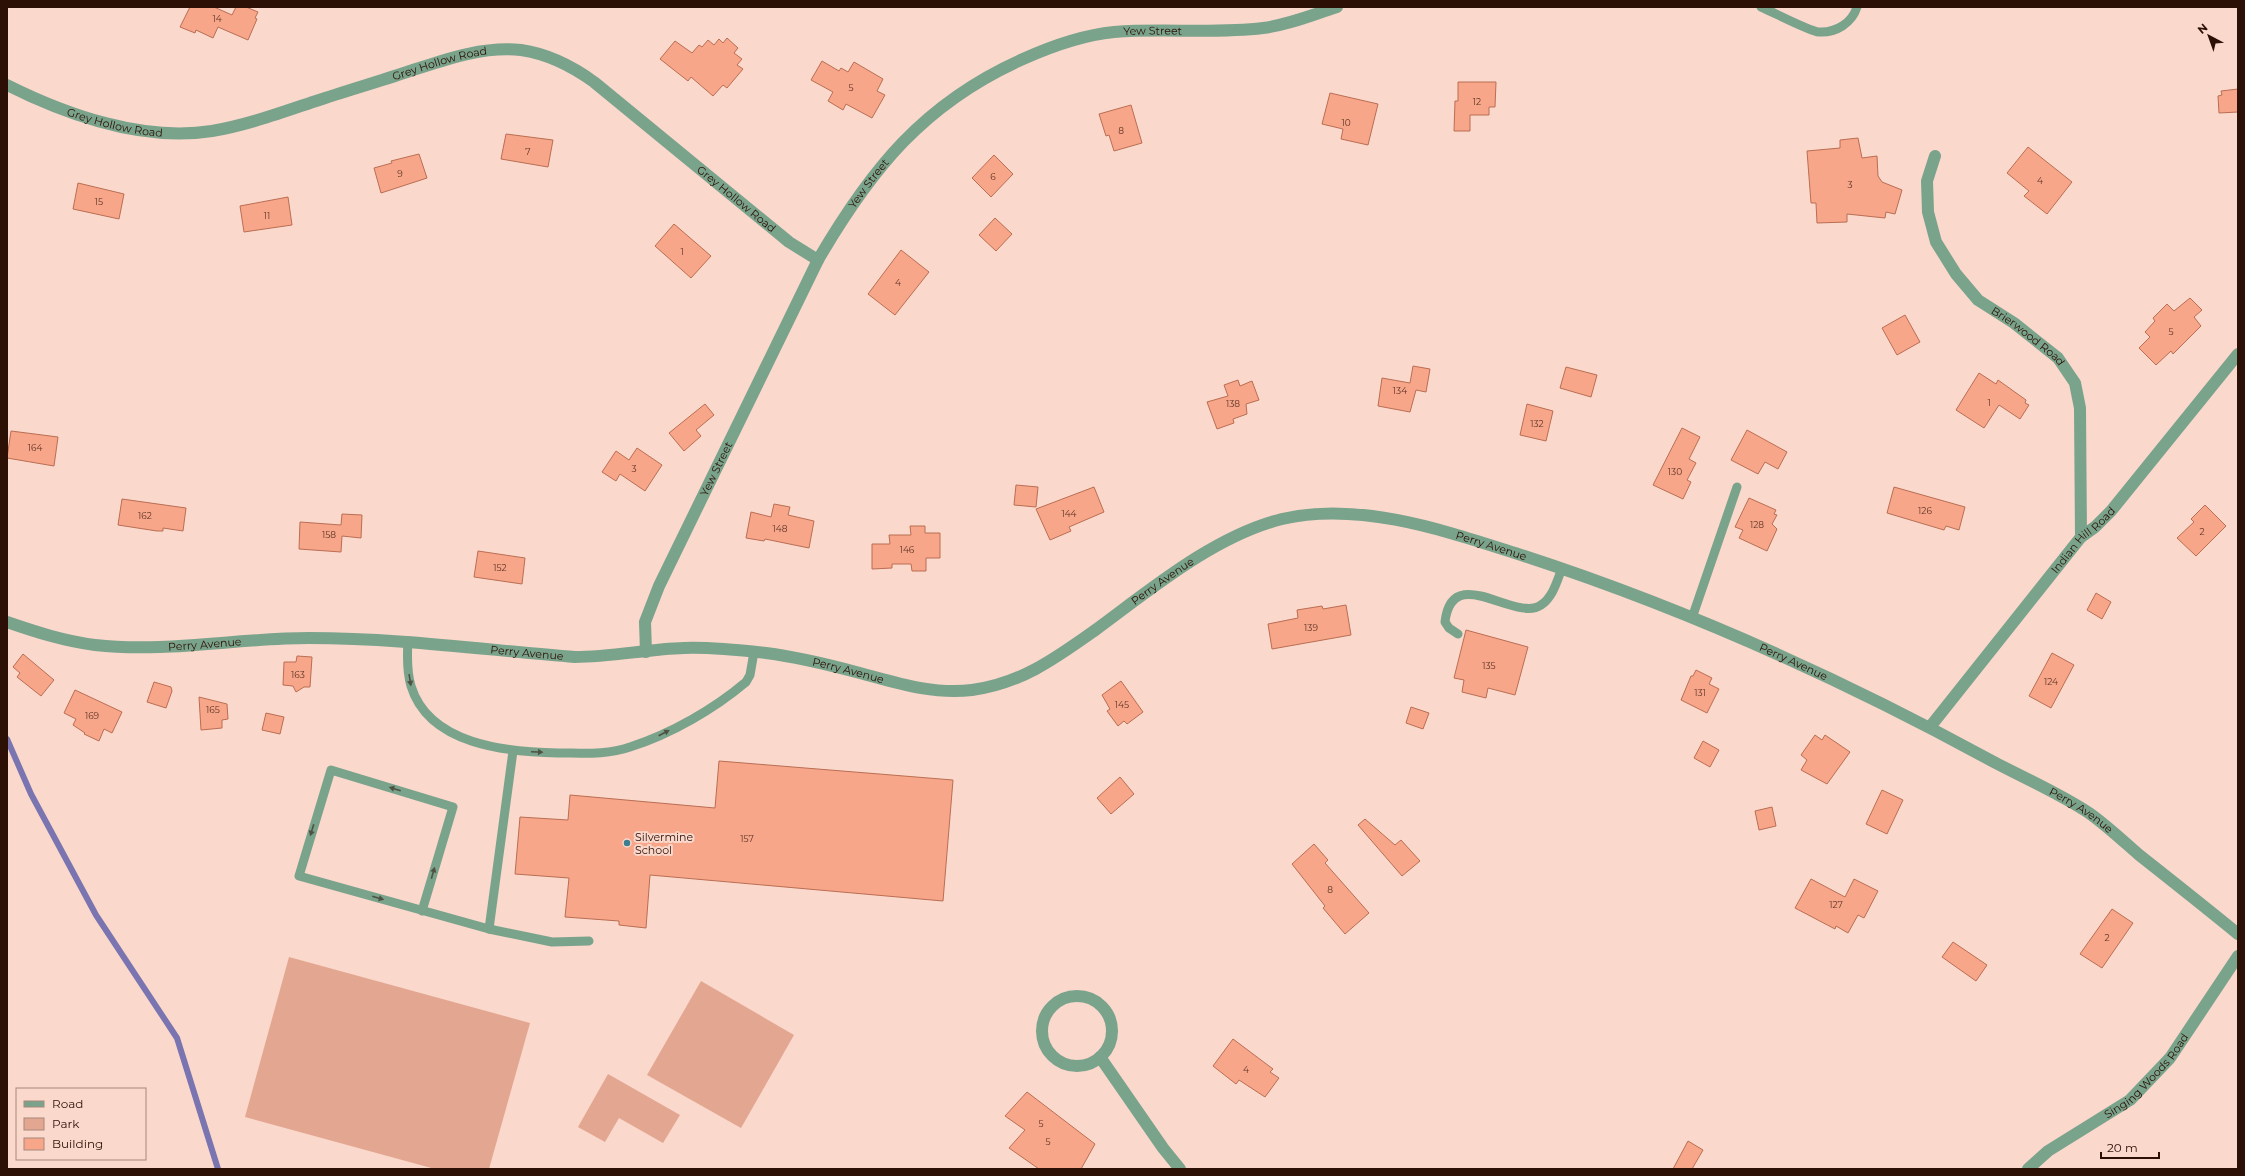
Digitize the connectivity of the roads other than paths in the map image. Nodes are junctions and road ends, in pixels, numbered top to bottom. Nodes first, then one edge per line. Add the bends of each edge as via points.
1 (1337, 7) edge
2 (1762, 7) edge
3 (1857, 7) edge
4 (7, 85) edge
5 (1935, 156) dead end
6 (818, 260) junction
7 (2238, 354) edge
8 (1737, 487) dead end
9 (2081, 537) junction
10 (1562, 568) junction
11 (1692, 618) junction
12 (7, 622) edge
13 (1458, 634) dead end
14 (408, 641) junction
15 (646, 652) junction
16 (754, 652) junction
17 (1930, 727) junction
18 (513, 751) junction
19 (422, 911) junction
20 (489, 929) junction
21 (2238, 934) edge
22 (589, 941) dead end
23 (2238, 956) edge
24 (1100, 1057) junction
25 (1180, 1169) edge
26 (2028, 1169) edge

1 - 6 street, Yew Street via 1294,22 1262,28 1145,30 1095,35 1060,44 993,72 946,102 899,145 849,209
2 - 3 lane via 1818,32 1838,30 1854,15
4 - 6 street, Grey Hollow Road via 49,105 96,120 146,130 211,131 274,115 467,53 520,50 544,55 573,68 594,82 789,242
5 - 9 street, Brierwood Road via 1927,180 1928,212 1936,242 1956,274 1978,300 2014,323 2058,358 2075,383 2080,408
6 - 15 street, Yew Street via 659,586 645,622
7 - 9 street, Indian Hill Road via 2111,511
8 - 11 lane
9 - 17 street, Indian Hill Road
10 - 11 street, Perry Avenue
10 - 13 lane via 1554,588 1539,607 1523,607 1478,596 1458,597 1449,604 1445,622
10 - 16 street, Perry Avenue via 1470,539 1396,521 1343,514 1306,515 1265,524 1212,550 1167,578 1045,665 1022,677 995,686 954,691 925,689 814,661
11 - 17 street, Perry Avenue via 1788,658
12 - 14 street, Perry Avenue via 61,639 112,646 166,646 302,638
14 - 15 street, Perry Avenue via 575,657
14 -> 18 lane via 407,658 411,686 430,717 446,729 465,738
15 - 16 street, Perry Avenue via 683,648
18 -> 16 lane via 607,753 658,736 702,713 746,682 750,675
17 - 21 street, Perry Avenue via 2088,813
18 - 20 lane
19 -> 19 lane via 453,807 331,770 299,876
19 - 20 lane
20 - 22 lane via 552,942
23 - 26 street, Singing Woods Road via 2170,1058 2130,1100 2048,1150
24 - 24 street via 1108,1048 1111,1029 1106,1012 1097,1002 1085,997 1072,997 1060,1001 1050,1009 1044,1020 1042,1033 1045,1046 1052,1056 1063,1064 1076,1066 1089,1064
24 - 25 street

